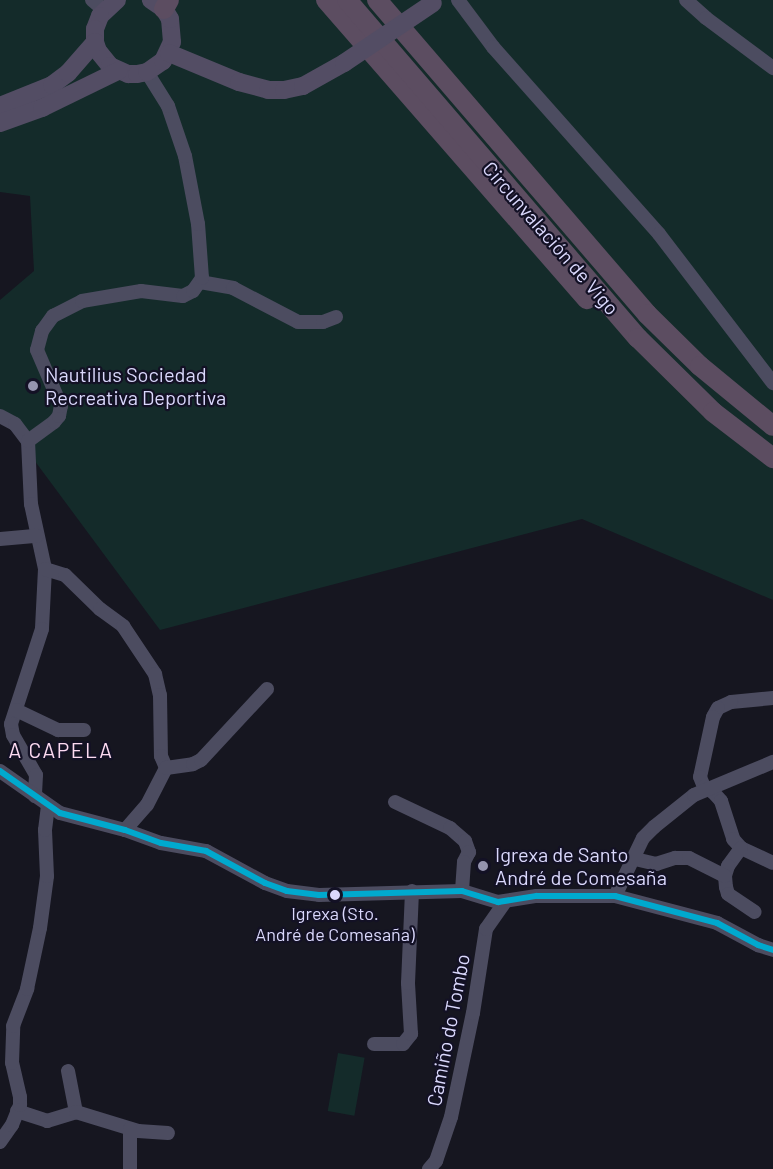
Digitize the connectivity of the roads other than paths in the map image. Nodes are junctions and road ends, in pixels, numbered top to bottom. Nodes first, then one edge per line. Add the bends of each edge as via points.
1 (326, 0) edge
2 (347, 0) edge
3 (376, 0) edge
4 (392, 0) edge
5 (458, 0) edge
6 (687, 0) edge
7 (435, 1) edge
8 (104, 3) edge
9 (161, 3) edge
10 (95, 42) junction
11 (169, 53) junction
12 (773, 68) edge
13 (118, 71) junction
14 (147, 72) junction
15 (0, 106) edge
16 (479, 119) junction
17 (0, 123) edge
18 (200, 282) junction
19 (336, 317) dead end
20 (773, 383) edge
21 (713, 412) junction
22 (0, 416) edge
23 (773, 426) edge
24 (28, 441) junction
25 (773, 458) edge
26 (37, 536) junction
27 (0, 539) edge
28 (45, 569) junction
29 (267, 689) dead end
30 (773, 698) edge
31 (16, 710) junction
32 (84, 730) dead end
33 (773, 762) edge
34 (166, 768) junction
35 (0, 771) edge
36 (708, 790) junction
37 (35, 796) junction
38 (394, 802) dead end
39 (48, 805) junction
40 (125, 830) junction
41 (741, 848) junction
42 (635, 859) junction
43 (773, 863) edge
44 (725, 876) junction
45 (412, 891) junction
46 (462, 891) junction
47 (615, 896) junction
48 (505, 902) junction
49 (755, 912) dead end
50 (773, 950) edge
51 (6, 1024) edge
52 (375, 1044) dead end
53 (68, 1071) dead end
54 (17, 1111) junction
55 (76, 1112) junction
56 (130, 1129) junction
57 (168, 1133) dead end
58 (0, 1142) edge
59 (430, 1168) edge
60 (130, 1169) edge

1 - 21 highway via 604,318 680,392
2 - 21 highway, Circunvalación de Vigo via 638,338
3 - 16 highway, Circunvalación de Vigo
4 - 16 highway via 464,87
5 - 20 street via 493,47 659,234
6 - 12 street
7 - 11 main road, bridge via 344,63 303,86 284,90 238,82
8 - 10 main road
9 - 11 main road via 173,31
10 - 13 main road via 103,60
10 - 15 main road via 52,85
11 - 14 main road
13 - 14 main road
13 - 17 main road via 42,108
14 - 18 street via 168,106 185,156 198,224 203,269
16 - 23 highway, Circunvalación de Vigo via 647,314 700,366
18 - 19 street via 233,288 298,322 324,322
18 - 24 street via 183,296 141,291 82,301 53,316 42,331 38,350 61,406 59,416
21 - 25 highway, Circunvalación de Vigo
22 - 24 street via 15,424
24 - 26 street
26 - 27 street
26 - 28 street
28 - 31 street via 42,628
28 - 34 street via 59,571 73,581 123,626 140,650 159,683 161,756
29 - 34 street via 201,760
30 - 36 street via 731,702 715,712 700,777
31 - 32 street via 58,730
31 - 37 street via 11,730 36,775
33 - 36 street
34 - 40 street via 147,805
35 - 37 street
36 - 41 street via 721,801 733,839
36 - 42 street via 694,795 647,833
37 - 39 street
38 - 46 street via 450,828 465,841 469,852 464,862
39 - 40 street via 70,817
39 - 51 street via 47,876 40,928 27,989
40 - 45 street via 160,843 206,851 286,891 319,895
41 - 43 street
41 - 44 street
42 - 44 street via 656,864 689,858
42 - 47 street
44 - 49 street via 728,894
45 - 46 street
45 - 52 street via 408,983 411,1034 403,1044
46 - 48 street
47 - 48 street via 537,896
47 - 50 street via 717,923
48 - 59 street, Camiño do Tombo via 486,929 459,1086 445,1139
51 - 54 street via 20,1097
53 - 55 street
54 - 55 street via 47,1121
54 - 58 street
55 - 56 street
56 - 57 street
56 - 60 street

